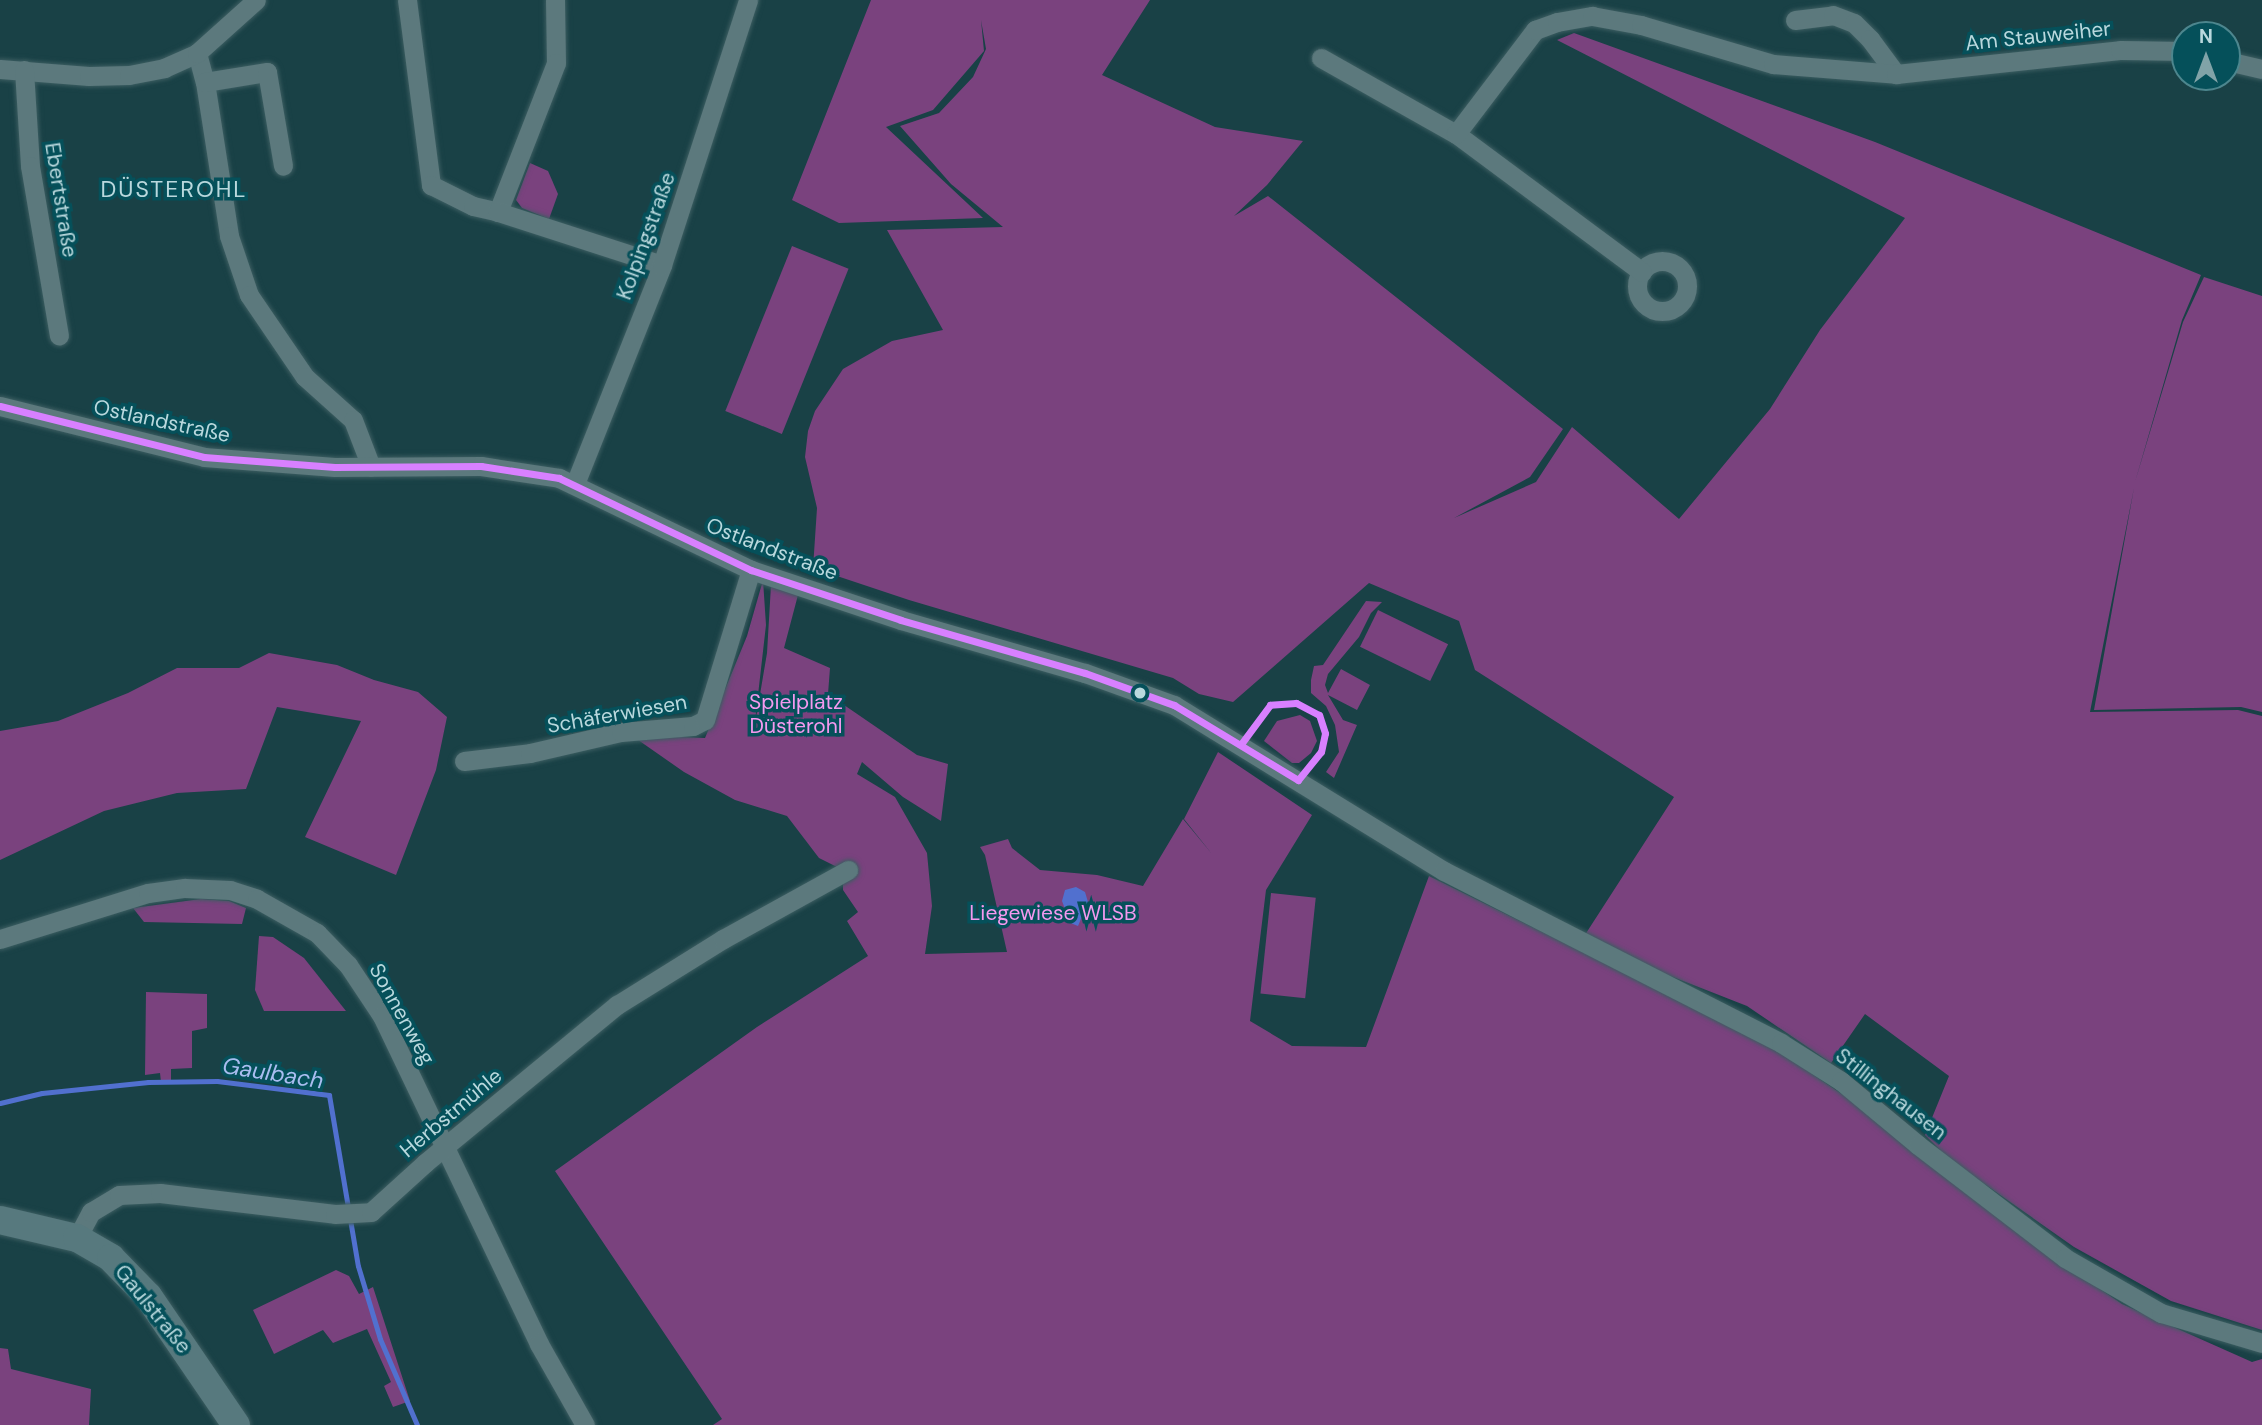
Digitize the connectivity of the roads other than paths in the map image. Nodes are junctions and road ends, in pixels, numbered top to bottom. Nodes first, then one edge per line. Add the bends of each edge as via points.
1 (256, 0) edge
2 (407, 0) edge
3 (555, 0) edge
4 (748, 0) edge
5 (1796, 20) dead end
6 (2171, 51) edge
7 (197, 53) junction
8 (1321, 58) dead end
9 (2241, 64) edge
10 (0, 69) edge
11 (2262, 69) edge
12 (24, 70) junction
13 (1896, 74) junction
14 (205, 82) junction
15 (1457, 134) junction
16 (283, 166) dead end
17 (498, 212) junction
18 (662, 265) junction
19 (1642, 272) dead end
20 (59, 336) dead end
21 (0, 406) edge
22 (371, 467) junction
23 (575, 484) junction
24 (751, 570) junction
25 (464, 761) dead end
26 (848, 870) dead end
27 (1444, 871) joint
28 (0, 939) edge
29 (444, 1147) junction
30 (0, 1220) edge
31 (78, 1238) junction
32 (2262, 1343) edge
33 (236, 1425) edge
34 (585, 1425) edge

1 - 7 street
2 - 17 street via 431,185 473,206
3 - 17 street via 556,63
4 - 18 street, Kolpingstraße
5 - 13 street via 1833,15 1854,23
6 - 13 street, Am Stauweiher via 2120,50
7 - 12 street via 164,68 129,75
7 - 14 street
8 - 15 street
9 - 11 street
10 - 12 street
12 - 20 street, Ebertstraße via 30,166
13 - 15 street, Am Stauweiher via 1773,64 1642,25 1592,16 1535,30
14 - 16 street via 267,72
14 - 22 street via 229,236 249,295 305,377 354,420
15 - 19 street
17 - 18 street
18 - 23 street, Kolpingstraße
21 - 22 street, Ostlandstraße via 204,457
22 - 23 street, Ostlandstraße via 481,466
23 - 24 street, Ostlandstraße
24 - 25 street, Schäferwiesen via 705,720 693,726 621,732 530,753
24 - 27 street, Ostlandstraße via 1174,705
26 - 29 street, Herbstmühle via 833,889 723,939 617,1005
27 - 32 street, Stillinghausen via 1791,1049 1841,1081 2064,1258 2161,1313
28 - 29 street, Sonnenweg via 148,893 185,888 230,890 266,903 317,933 348,965 382,1016
29 - 31 street, Herbstmühle via 371,1212 335,1214 160,1193 119,1195 91,1212
29 - 34 street, Sonnenweg via 539,1345
30 - 31 main road, Gaulstraße
31 - 33 main road, Gaulstraße via 111,1258 148,1296

